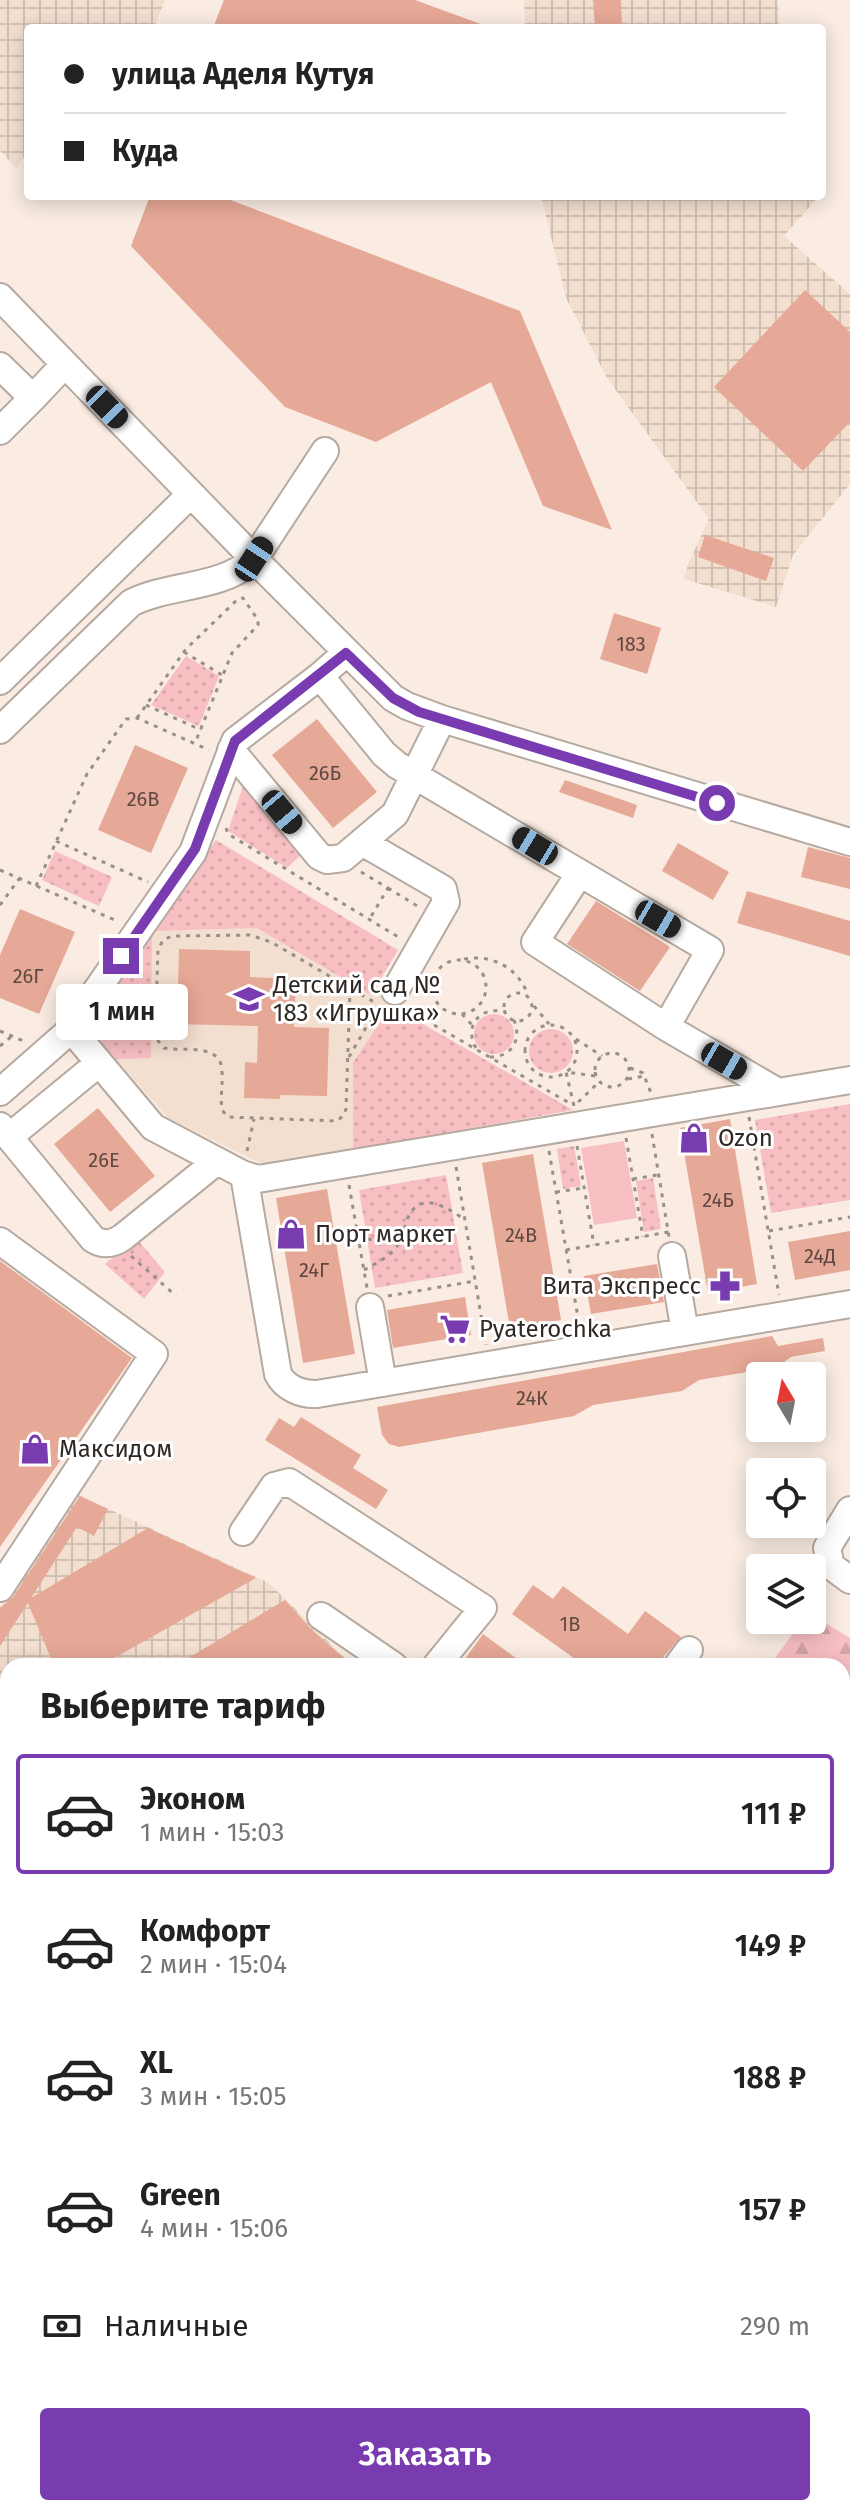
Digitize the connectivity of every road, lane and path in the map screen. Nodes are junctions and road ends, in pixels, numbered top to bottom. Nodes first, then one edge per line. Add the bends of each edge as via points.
1 (0, 297) edge
2 (65, 364) junction
3 (0, 366) edge
4 (33, 398) junction
5 (0, 431) edge
6 (325, 451) dead end
7 (191, 494) junction
8 (254, 559) junction
9 (184, 652) junction
10 (346, 653) junction
11 (223, 675) junction
12 (320, 676) junction
13 (0, 681) edge
14 (146, 705) junction
15 (137, 718) junction
16 (442, 719) junction
17 (0, 730) edge
18 (201, 730) junction
19 (195, 743) junction
20 (230, 754) junction
21 (415, 775) junction
22 (56, 841) junction
23 (362, 842) junction
24 (850, 842) edge
25 (339, 859) junction
26 (0, 870) edge
27 (580, 873) junction
28 (19, 879) junction
29 (36, 886) junction
30 (388, 888) junction
31 (166, 890) junction
32 (0, 905) edge
33 (437, 918) junction
34 (369, 920) dead end
35 (138, 931) junction
36 (461, 960) junction
37 (350, 988) junction
38 (528, 996) junction
39 (393, 1001) junction
40 (532, 1003) junction
41 (505, 1012) junction
42 (462, 1014) junction
43 (514, 1020) junction
44 (472, 1025) junction
45 (550, 1025) junction
46 (666, 1027) junction
47 (71, 1029) junction
48 (12, 1036) dead end
49 (573, 1037) junction
50 (516, 1043) junction
51 (525, 1045) junction
52 (0, 1046) edge
53 (479, 1051) junction
54 (487, 1056) junction
55 (602, 1056) junction
56 (348, 1059) junction
57 (99, 1063) junction
58 (630, 1068) junction
59 (566, 1072) junction
60 (595, 1076) junction
61 (644, 1076) junction
62 (627, 1080) junction
63 (850, 1080) edge
64 (599, 1082) junction
65 (0, 1092) edge
66 (778, 1092) junction
67 (746, 1098) junction
68 (574, 1106) junction
69 (654, 1113) junction
70 (254, 1119) junction
71 (602, 1122) junction
72 (546, 1131) junction
73 (4, 1132) edge
74 (626, 1136) dead end
75 (577, 1144) dead end
76 (453, 1147) junction
77 (217, 1161) junction
78 (346, 1166) junction
79 (244, 1169) junction
80 (659, 1175) junction
81 (633, 1179) junction
82 (584, 1188) junction
83 (556, 1192) junction
84 (850, 1217) edge
85 (465, 1220) junction
86 (769, 1231) junction
87 (358, 1237) junction
88 (643, 1237) junction
89 (401, 1239) junction
90 (0, 1241) edge
91 (118, 1241) junction
92 (670, 1244) junction
93 (594, 1245) junction
94 (566, 1250) junction
95 (364, 1270) junction
96 (475, 1281) junction
97 (176, 1296) dead end
98 (369, 1303) junction
99 (850, 1304) edge
100 (783, 1315) junction
101 (685, 1332) junction
102 (583, 1349) junction
103 (489, 1365) junction
104 (383, 1383) junction
105 (850, 1510) edge
106 (243, 1532) dead end
107 (850, 1580) edge
108 (0, 1588) edge
109 (321, 1616) dead end
110 (382, 1658) edge
111 (442, 1658) edge

1 - 2 street
2 - 4 street
2 - 7 street
3 - 4 street
4 - 5 street
6 - 8 street
7 - 8 street
7 - 13 street
8 - 10 street
8 - 17 street via 226,577 131,603
9 - 11 path
9 - 11 path via 243,598 258,625 233,651
9 - 14 path
10 - 12 street
10 - 16 street via 393,698
11 - 18 path
12 - 20 street via 239,738
12 - 21 street via 384,754
14 - 15 path
14 - 18 path
15 - 19 path
15 - 22 path via 126,719 91,767
16 - 21 street
16 - 24 street
18 - 19 path
19 - 20 path
20 - 25 street via 319,856
20 - 31 street via 195,849
21 - 23 street via 395,814
21 - 27 street
22 - 29 path
22 - 31 path
23 - 25 street
23 - 33 street via 443,889 446,899
25 - 30 path
26 - 28 path
27 - 46 street via 535,942
27 - 46 street via 710,950
28 - 29 path
28 - 32 path
29 - 35 path
30 - 33 path
30 - 34 path
31 - 35 street
33 - 39 street
35 - 47 street
36 - 38 path via 489,959 506,966
36 - 42 path via 483,974 486,991 478,1006
36 - 42 path via 443,965 432,987 440,1006
37 - 39 path
37 - 56 path
37 - 70 path via 258,937 172,936 161,942 156,1040 168,1049 212,1053 222,1068 224,1114
38 - 40 path
38 - 41 path via 521,992 507,997
39 - 53 path
39 - 56 path
40 - 43 path via 528,1017
40 - 45 path
41 - 43 path
41 - 44 path via 489,1010
42 - 44 path
43 - 50 path
44 - 53 path via 471,1039
45 - 49 path
45 - 51 path via 534,1031
46 - 66 street
47 - 57 street
47 - 65 street
48 - 52 path
49 - 55 path
49 - 59 path via 576,1059
50 - 51 path
50 - 54 path via 505,1055
51 - 59 path via 527,1061 537,1073 552,1077
53 - 54 path
54 - 68 path
55 - 58 path via 616,1053
55 - 60 path
56 - 70 path via 341,1119
57 - 73 street
57 - 77 street via 153,1127
58 - 61 path
58 - 62 path
59 - 60 path
59 - 68 path
60 - 64 path
61 - 62 path
61 - 69 path
62 - 64 path via 617,1087
63 - 66 street
64 - 68 path
66 - 67 street
67 - 69 street
67 - 86 path
68 - 71 path
69 - 71 street
69 - 80 path
70 - 79 path
71 - 72 street
72 - 76 street
72 - 83 path
73 - 91 street via 93,1239 103,1244
74 - 81 path
75 - 82 path
76 - 78 street
76 - 85 path
77 - 79 street
77 - 91 street
78 - 79 street via 265,1179
78 - 87 path
79 - 104 street via 282,1381 313,1395
80 - 81 path
80 - 92 path
81 - 88 path
82 - 83 path
82 - 93 path
83 - 94 path
84 - 86 path
85 - 89 path via 443,1204 427,1203 411,1213
85 - 96 path
86 - 100 path
87 - 89 path
87 - 95 path
88 - 92 path
88 - 93 path
89 - 95 path via 389,1255
90 - 108 street via 154,1354
91 - 97 path
92 - 101 street
93 - 94 path
94 - 102 path
95 - 98 path
96 - 98 path
96 - 103 path
98 - 104 street
99 - 100 street
100 - 101 street
101 - 102 street
102 - 103 street
103 - 104 street
105 - 107 street via 827,1548 831,1566
106 - 111 street via 274,1486 289,1482 483,1608
109 - 110 street

